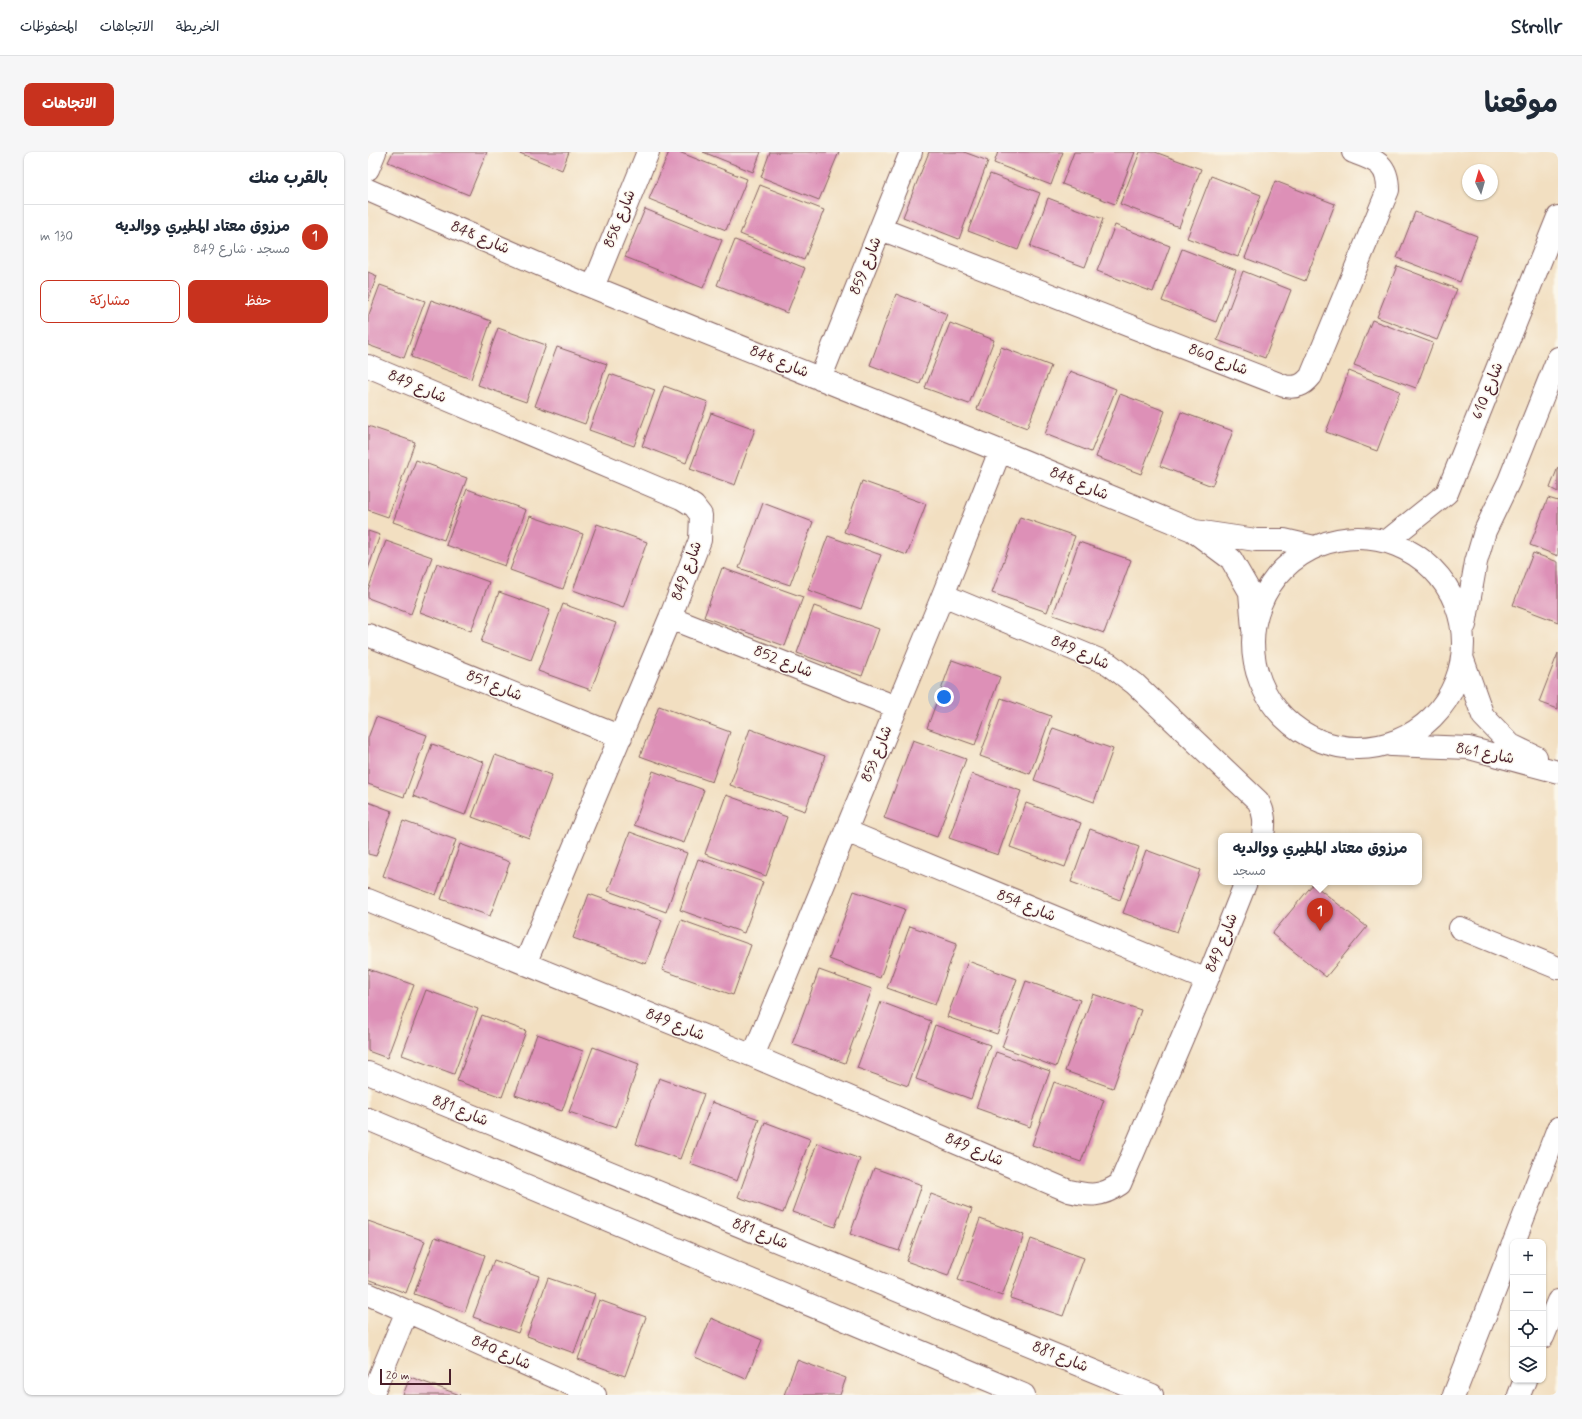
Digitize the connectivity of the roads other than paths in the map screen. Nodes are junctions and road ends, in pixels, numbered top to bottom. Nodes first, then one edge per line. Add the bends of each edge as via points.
1 (375, 152) edge
2 (648, 152) edge
3 (911, 152) edge
4 (1353, 152) edge
5 (368, 169) edge
6 (368, 190) edge
7 (1558, 217) edge
8 (881, 229) junction
9 (593, 287) junction
10 (1558, 358) edge
11 (368, 366) edge
12 (820, 379) junction
13 (1000, 450) junction
14 (1192, 530) junction
15 (1387, 541) junction
16 (1314, 547) junction
17 (943, 594) junction
18 (670, 618) junction
19 (1253, 629) junction
20 (1464, 632) junction
21 (368, 635) edge
22 (1463, 660) junction
23 (896, 707) junction
24 (621, 736) junction
25 (1386, 745) junction
26 (1558, 770) edge
27 (846, 832) junction
28 (1263, 833) edge
29 (1245, 885) edge
30 (368, 900) edge
31 (1460, 928) dead end
32 (525, 964) junction
33 (1558, 968) edge
34 (1207, 980) junction
35 (753, 1056) junction
36 (368, 1073) edge
37 (368, 1119) edge
38 (1558, 1128) edge
39 (368, 1137) edge
40 (411, 1138) junction
41 (1515, 1239) edge
42 (1510, 1251) edge
43 (368, 1294) edge
44 (1558, 1301) edge
45 (407, 1311) junction
46 (1546, 1330) edge
47 (1524, 1383) edge
48 (372, 1395) edge
49 (595, 1395) edge
50 (1024, 1395) edge
51 (1152, 1395) edge
52 (1454, 1395) edge
53 (1519, 1395) edge

1 - 5 street
2 - 9 street, شارع 858
3 - 8 street, شارع 859
4 - 8 street, شارع 860 via 1382,165 1388,180 1388,190 1311,376 1306,382 1293,387 1284,386
6 - 9 street, شارع 848
7 - 15 street, شارع 610 via 1447,494
8 - 12 street, شارع 859
9 - 12 street, شارع 848
10 - 20 street via 1509,481 1485,531 1476,562
11 - 18 street, شارع 849 via 681,498 694,506 701,515 700,540
12 - 13 street, شارع 848
13 - 14 street, شارع 848
13 - 17 street, شارع 853
14 - 16 street, شارع 848 via 1256,540 1284,540
14 - 19 street, شارع 848 via 1231,559 1250,592
15 - 16 street via 1362,537 1337,539
15 - 20 street via 1416,554 1440,575 1456,602
16 - 19 street via 1291,561 1272,581 1260,604
17 - 23 street, شارع 853
17 - 28 street, شارع 849 via 1109,664 1135,684 1258,801 1264,812
18 - 23 street, شارع 852
18 - 24 street, شارع 849
19 - 25 street via 1253,655 1259,680 1271,703 1288,722 1310,737 1334,746 1360,748
20 - 22 street
21 - 24 street, شارع 851
22 - 25 street via 1456,684 1444,704 1428,722 1408,736
22 - 26 street, شارع 861 via 1483,716 1511,745
23 - 27 street, شارع 853
24 - 32 street, شارع 849
25 - 26 street, شارع 861 via 1469,748
27 - 34 street, شارع 854
27 - 35 street, شارع 853
29 - 34 street, شارع 849
30 - 32 street, شارع 849
31 - 33 street
32 - 35 street, شارع 849
34 - 35 street, شارع 849 via 1120,1184 1110,1191 1087,1196 1069,1191
36 - 51 street, شارع 881
37 - 40 street
38 - 41 street
39 - 40 street
40 - 50 street
42 - 52 street
43 - 45 street, شارع 840
44 - 46 street
45 - 48 street
45 - 49 street, شارع 840
47 - 53 street

